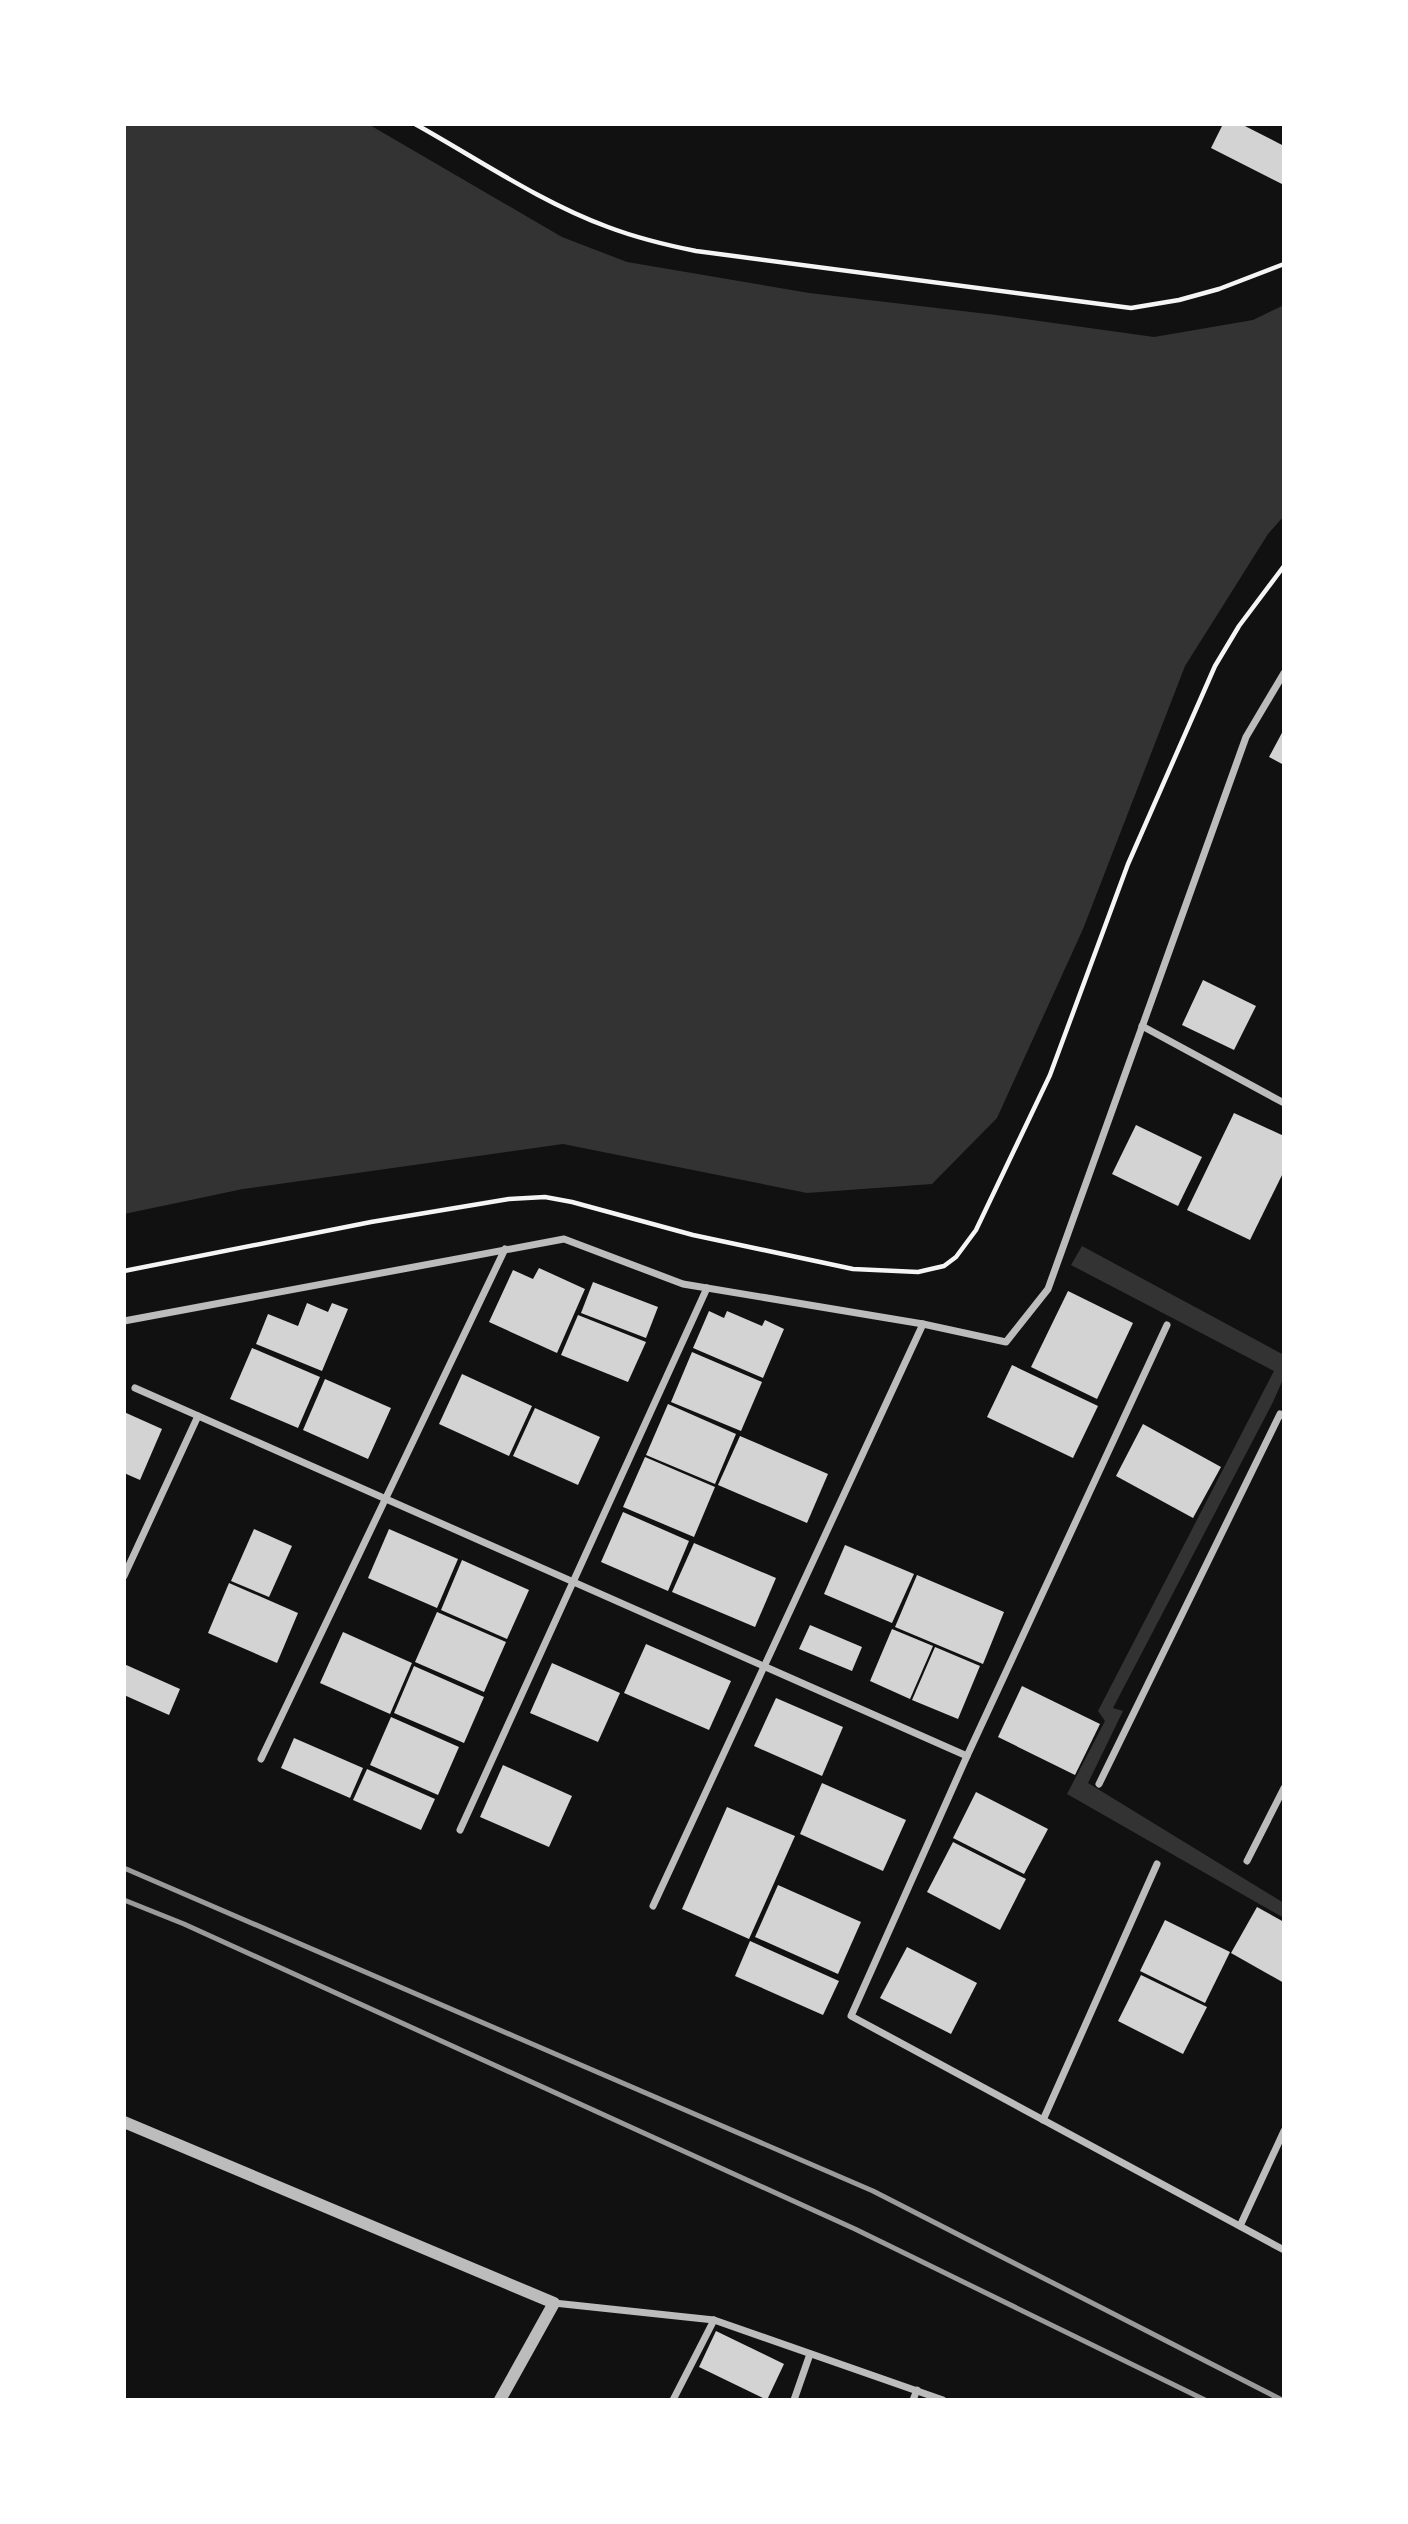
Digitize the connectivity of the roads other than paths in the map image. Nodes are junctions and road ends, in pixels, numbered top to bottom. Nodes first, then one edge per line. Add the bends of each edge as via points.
1 (1284, 673) edge
2 (1142, 1026) junction
3 (1284, 1103) edge
4 (505, 1248) junction
5 (707, 1288) junction
6 (124, 1321) edge
7 (923, 1324) junction
8 (1167, 1325) dead end
9 (135, 1388) dead end
10 (198, 1416) junction
11 (1284, 1416) edge
12 (385, 1499) junction
13 (124, 1576) edge
14 (574, 1582) junction
15 (764, 1667) junction
16 (967, 1756) junction
17 (261, 1759) dead end
18 (1099, 1784) dead end
19 (1284, 1788) edge
20 (460, 1830) dead end
21 (1247, 1861) dead end
22 (1157, 1864) dead end
23 (653, 1906) dead end
24 (1043, 2120) junction
25 (124, 2122) edge
26 (1284, 2131) edge
27 (1240, 2226) junction
28 (1284, 2250) edge
29 (554, 2303) junction
30 (714, 2320) junction
31 (810, 2354) junction
32 (916, 2390) junction
33 (500, 2400) edge
34 (673, 2400) edge
35 (794, 2400) edge
36 (912, 2400) edge
37 (943, 2400) edge

1 - 2 street via 1246,737
2 - 3 street
2 - 7 street via 1048,1289 1006,1342
4 - 5 street via 564,1239 683,1284
4 - 6 street
4 - 12 street
5 - 7 street
5 - 14 street
7 - 15 street
8 - 16 street
9 - 10 street
10 - 12 street
10 - 13 street
11 - 18 street via 1280,1414
12 - 14 street
12 - 17 street
14 - 15 street
14 - 20 street
15 - 16 street
15 - 23 street
16 - 24 street via 851,2016
19 - 21 street
22 - 24 street
24 - 27 street
25 - 29 street
26 - 27 street
27 - 28 street
29 - 30 street
29 - 33 street
30 - 31 street
30 - 34 street
31 - 32 street
31 - 35 street
32 - 36 street
32 - 37 street

